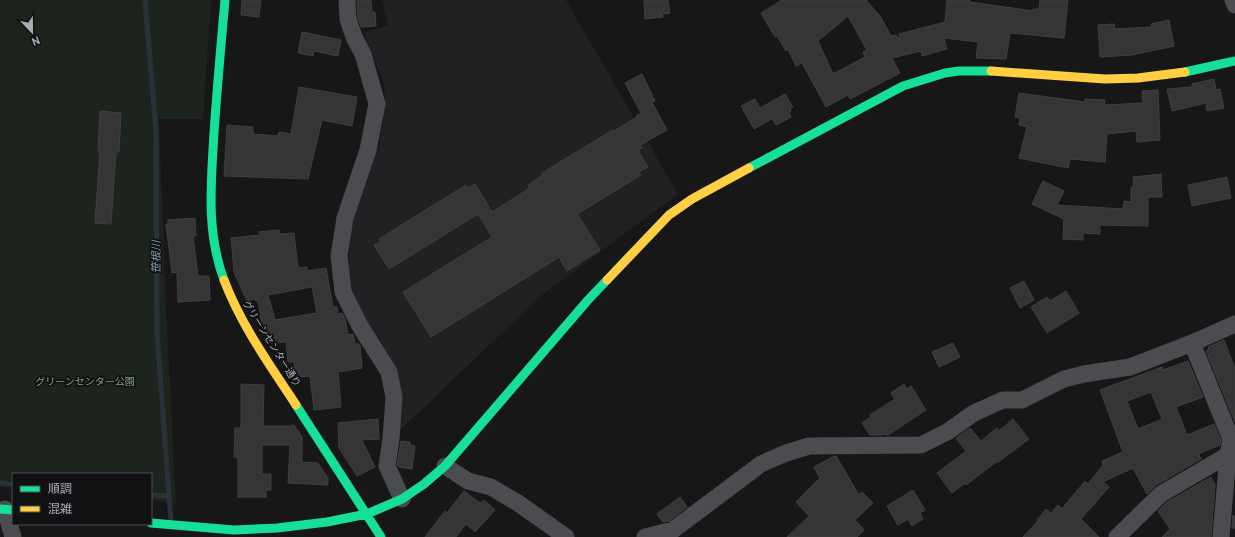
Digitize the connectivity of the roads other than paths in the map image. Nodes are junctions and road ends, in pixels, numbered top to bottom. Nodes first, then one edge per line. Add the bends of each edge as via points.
1 (226, 0) edge
2 (347, 0) edge
3 (1233, 0) edge
4 (1235, 5) edge
5 (1235, 61) edge
6 (1235, 324) edge
7 (1192, 343) junction
8 (1228, 455) junction
9 (445, 466) junction
10 (402, 499) junction
11 (6, 509) edge
12 (367, 514) junction
13 (159, 528) edge
14 (13, 537) edge
15 (381, 537) edge
16 (566, 537) edge
17 (645, 537) edge
18 (1117, 537) edge
19 (1221, 537) edge

1 - 12 street, グリーンセンター通り via 216,100 210,206 213,239 220,270 231,300 249,332
2 - 10 street via 348,19 363,54 378,104 368,150 345,218 340,256 343,292 360,326 389,372 394,397 387,466
3 - 4 street
5 - 9 street via 1184,73 1132,79 958,71 903,86 692,199 669,215 588,300
6 - 7 street
7 - 8 street via 1231,440
7 - 17 street via 1130,367 1064,379 1022,400 1003,400 974,413 947,432 921,445 809,446 786,452 761,464 673,530
8 - 18 street via 1161,494
8 - 19 street
9 - 10 street
9 - 16 street via 468,482 491,487
10 - 12 street
11 - 14 street
12 - 13 street via 276,528
12 - 15 street, グリーンセンター通り

